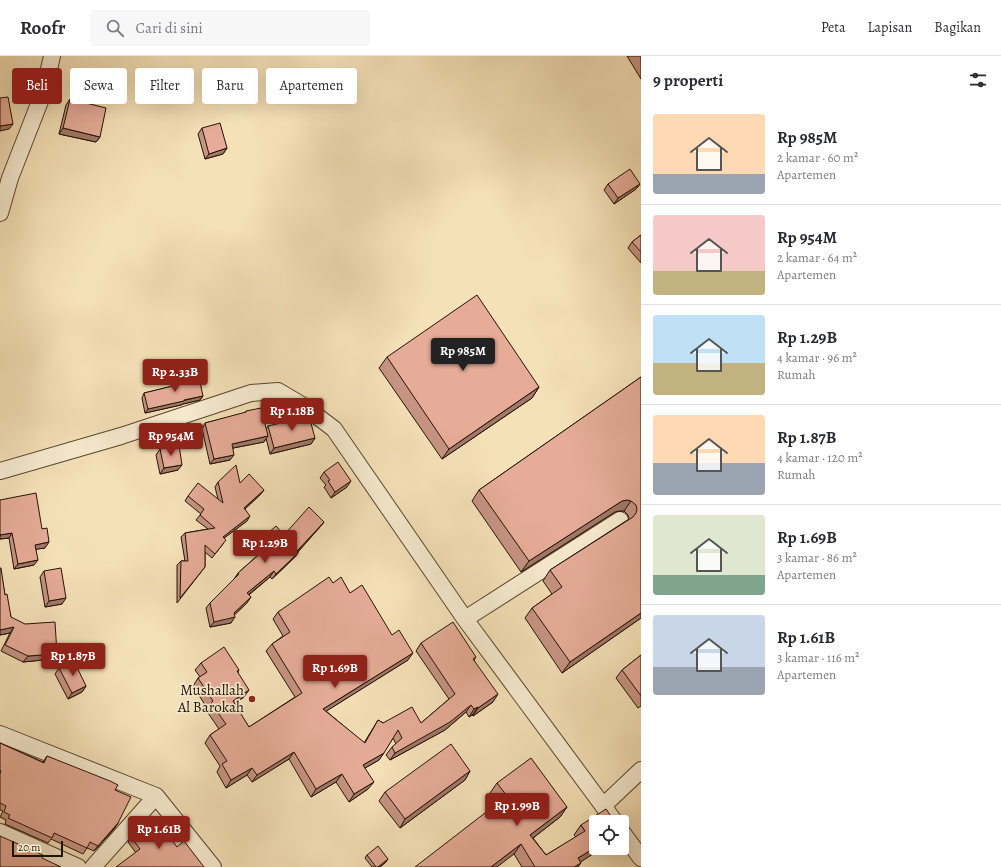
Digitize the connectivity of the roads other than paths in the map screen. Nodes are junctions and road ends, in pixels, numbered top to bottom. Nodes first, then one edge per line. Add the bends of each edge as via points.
1 (52, 56) edge
2 (5, 179) edge
3 (0, 214) edge
4 (0, 471) edge
5 (620, 520) dead end
6 (465, 618) junction
7 (0, 734) edge
8 (641, 770) edge
9 (156, 796) junction
10 (603, 806) junction
11 (610, 815) edge
12 (0, 832) edge
13 (629, 842) edge
14 (641, 858) edge
15 (78, 867) edge
16 (93, 867) edge
17 (213, 867) edge

1 - 2 street via 44,91
2 - 3 street
4 - 6 street via 121,436 251,393 278,391 334,429
5 - 6 street
6 - 10 street
7 - 9 street
8 - 10 street
9 - 16 street
9 - 17 street
10 - 11 street
12 - 15 street
13 - 14 street

